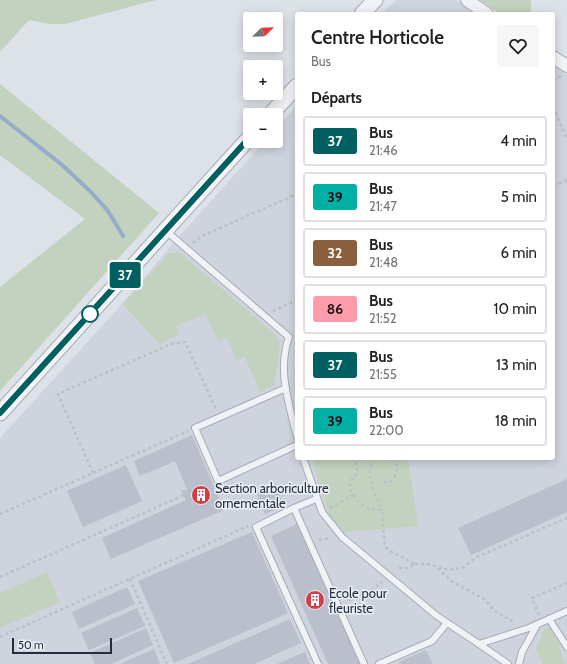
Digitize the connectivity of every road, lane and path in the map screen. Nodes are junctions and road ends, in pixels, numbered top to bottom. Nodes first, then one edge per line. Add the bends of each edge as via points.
1 (375, 0) edge
2 (467, 0) edge
3 (364, 12) edge
4 (485, 12) edge
5 (555, 58) edge
6 (567, 66) edge
7 (295, 88) edge
8 (277, 108) edge
9 (555, 112) edge
10 (567, 139) edge
11 (243, 145) edge
12 (567, 180) edge
13 (555, 185) edge
14 (295, 195) edge
15 (165, 230) junction
16 (187, 249) junction
17 (295, 301) edge
18 (264, 315) junction
19 (286, 388) junction
20 (0, 413) edge
21 (220, 417) junction
22 (195, 428) junction
23 (295, 428) edge
24 (295, 446) edge
25 (304, 460) edge
26 (355, 460) edge
27 (372, 460) edge
28 (396, 460) edge
29 (93, 473) junction
30 (384, 482) dead end
31 (184, 494) dead end
32 (353, 495) junction
33 (316, 499) junction
34 (334, 506) dead end
35 (294, 508) junction
36 (382, 510) junction
37 (0, 514) edge
38 (567, 518) edge
39 (256, 527) junction
40 (342, 537) junction
41 (310, 544) junction
42 (415, 564) junction
43 (438, 567) junction
44 (397, 568) dead end
45 (387, 575) junction
46 (0, 577) edge
47 (130, 578) junction
48 (567, 583) edge
49 (349, 600) dead end
50 (567, 611) edge
51 (549, 619) junction
52 (447, 623) junction
53 (539, 624) junction
54 (519, 630) junction
55 (0, 636) edge
56 (480, 644) junction
57 (567, 647) edge
58 (167, 664) edge
59 (318, 664) edge
60 (364, 664) edge
61 (379, 664) edge
62 (508, 664) edge
63 (519, 664) edge

1 - 3 street
2 - 4 street
5 - 6 street
7 - 8 street
9 - 10 path
11 - 15 street
12 - 13 path
14 - 16 path via 202,236
15 - 16 lane
15 - 20 street
16 - 18 lane
17 - 18 path
18 - 19 lane via 289,337 283,362
19 - 21 lane
19 - 23 lane
21 - 22 lane
21 - 29 path via 185,342 171,344 58,394
22 - 24 lane via 218,481
22 - 29 path
25 - 33 lane
26 - 32 path via 358,472 350,482 349,489
27 - 36 path via 372,487
28 - 30 path via 396,476 390,482
29 - 37 path
31 - 46 path
32 - 34 path
32 - 36 path via 364,507
33 - 35 lane
33 - 40 lane via 327,520
35 - 39 lane
35 - 41 lane
36 - 42 path via 386,547
38 - 43 path via 477,557 462,568 449,570
39 - 47 path via 254,523
39 - 59 lane
40 - 41 path
40 - 45 lane
41 - 60 lane
42 - 43 path
42 - 44 path
43 - 54 path via 450,581 484,599 496,612 516,624
45 - 49 path via 370,591
45 - 52 lane
47 - 55 path
47 - 58 path
48 - 53 path via 532,598
50 - 51 lane
51 - 53 lane
51 - 57 lane
52 - 56 lane
52 - 61 lane via 432,641
53 - 54 lane
53 - 63 lane via 524,647
54 - 56 lane
56 - 62 lane

